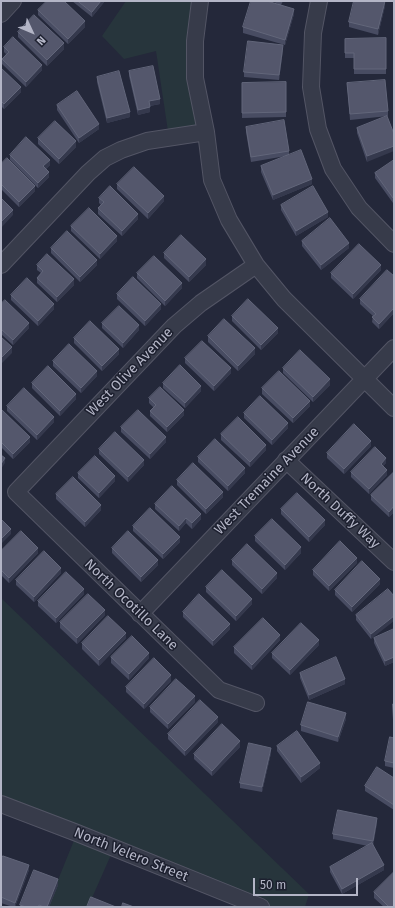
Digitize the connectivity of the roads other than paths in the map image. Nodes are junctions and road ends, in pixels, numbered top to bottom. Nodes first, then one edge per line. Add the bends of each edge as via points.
1 (13, 1) edge
2 (200, 1) edge
3 (319, 1) edge
4 (1, 14) edge
5 (206, 132) junction
6 (394, 244) edge
7 (1, 265) edge
8 (256, 265) junction
9 (394, 348) edge
10 (364, 379) junction
11 (394, 408) edge
12 (286, 460) junction
13 (16, 492) joint
14 (394, 562) edge
15 (140, 614) junction
16 (256, 703) dead end
17 (1, 804) edge
18 (256, 906) edge

1 - 4 street
2 - 5 street via 195,41 195,78
3 - 6 street via 313,32 311,87 318,129 332,169 359,208
5 - 7 street via 147,141 105,158
5 - 8 street via 212,180 229,220
8 - 10 street via 284,299
8 - 13 street, West Olive Avenue via 200,303 174,326
9 - 10 street, West Tremaine Avenue
10 - 11 street
10 - 12 street, West Tremaine Avenue
12 - 14 street, North Duffy Way
12 - 15 street, West Tremaine Avenue
13 - 15 street, North Ocotillo Lane
15 - 16 street, North Ocotillo Lane via 219,690
17 - 18 street, North Velero Street

